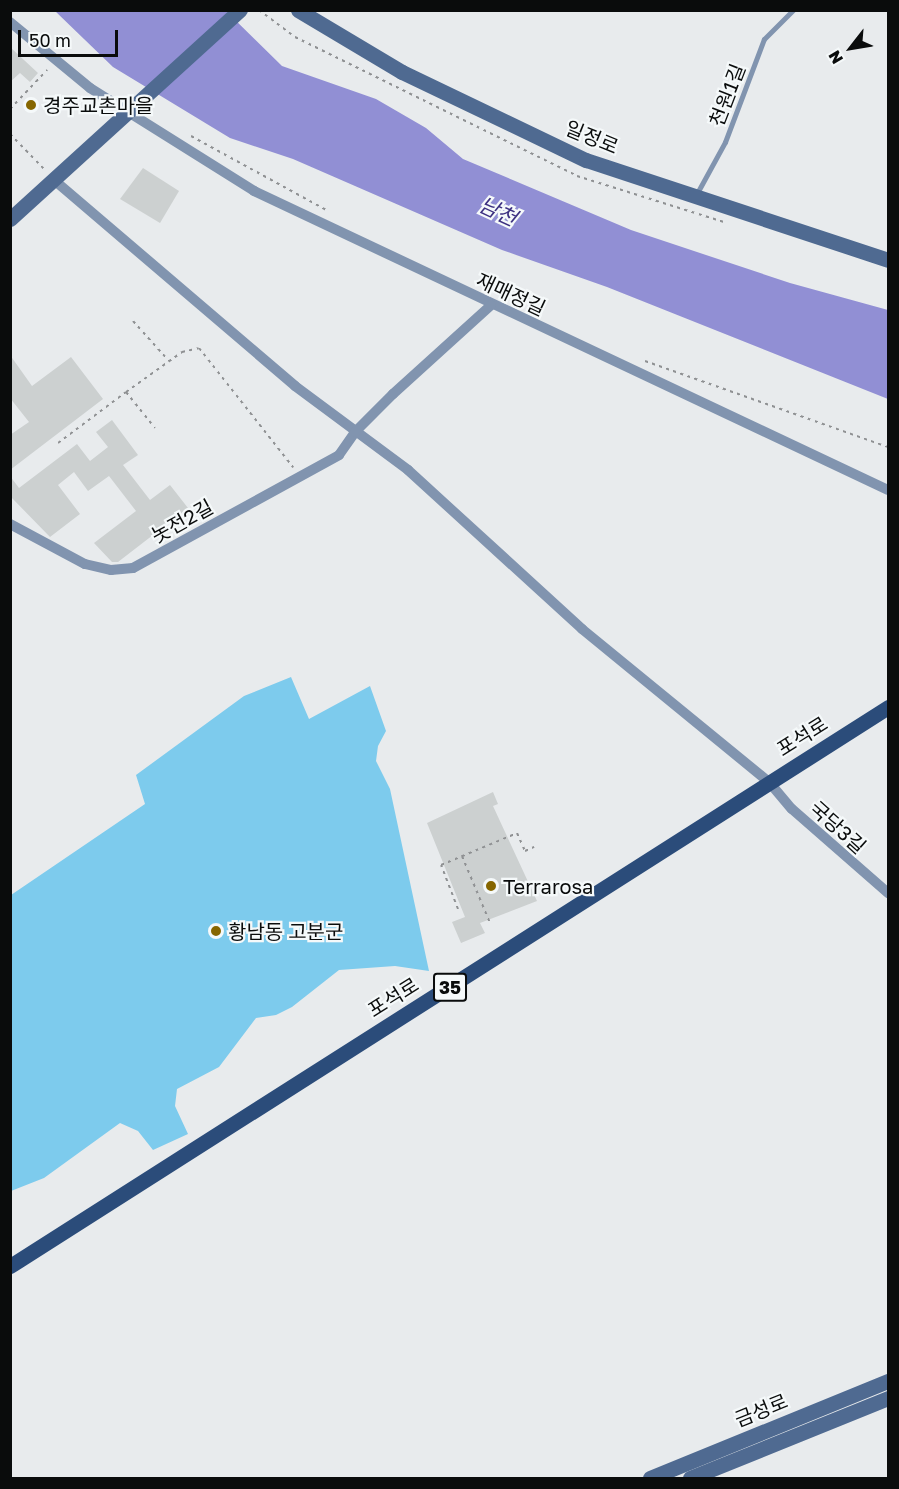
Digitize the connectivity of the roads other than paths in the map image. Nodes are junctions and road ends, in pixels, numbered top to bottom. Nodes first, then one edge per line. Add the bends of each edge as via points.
1 (240, 10) edge
2 (298, 10) edge
3 (793, 10) edge
4 (10, 22) edge
5 (129, 111) junction
6 (54, 180) junction
7 (696, 195) junction
8 (10, 219) edge
9 (888, 260) edge
10 (491, 305) junction
11 (355, 432) junction
12 (888, 490) edge
13 (10, 524) edge
14 (888, 707) edge
15 (769, 782) junction
16 (888, 893) edge
17 (10, 1266) edge
18 (888, 1381) edge
19 (888, 1398) edge
20 (650, 1479) edge
21 (690, 1479) edge

1 - 5 street
2 - 7 street, 일정로 via 402,72 586,160
3 - 7 lane, 천원1길 via 764,39 725,142
4 - 5 street, 재매정길
5 - 6 street
5 - 10 street, 재매정길 via 254,191
6 - 8 street
6 - 11 street, 국당3길 via 286,379
7 - 9 street, 일정로
10 - 11 street, 놋전2길
10 - 12 street, 재매정길
11 - 13 street, 놋전2길 via 339,455 133,568 111,570 85,564
11 - 15 street, 국당3길 via 408,470 582,629
14 - 15 main road, 포석로 / 35
15 - 16 street, 국당3길 via 792,809
15 - 17 main road, 포석로 / 35
18 - 20 street, 금성로
19 - 21 street, 금성로

